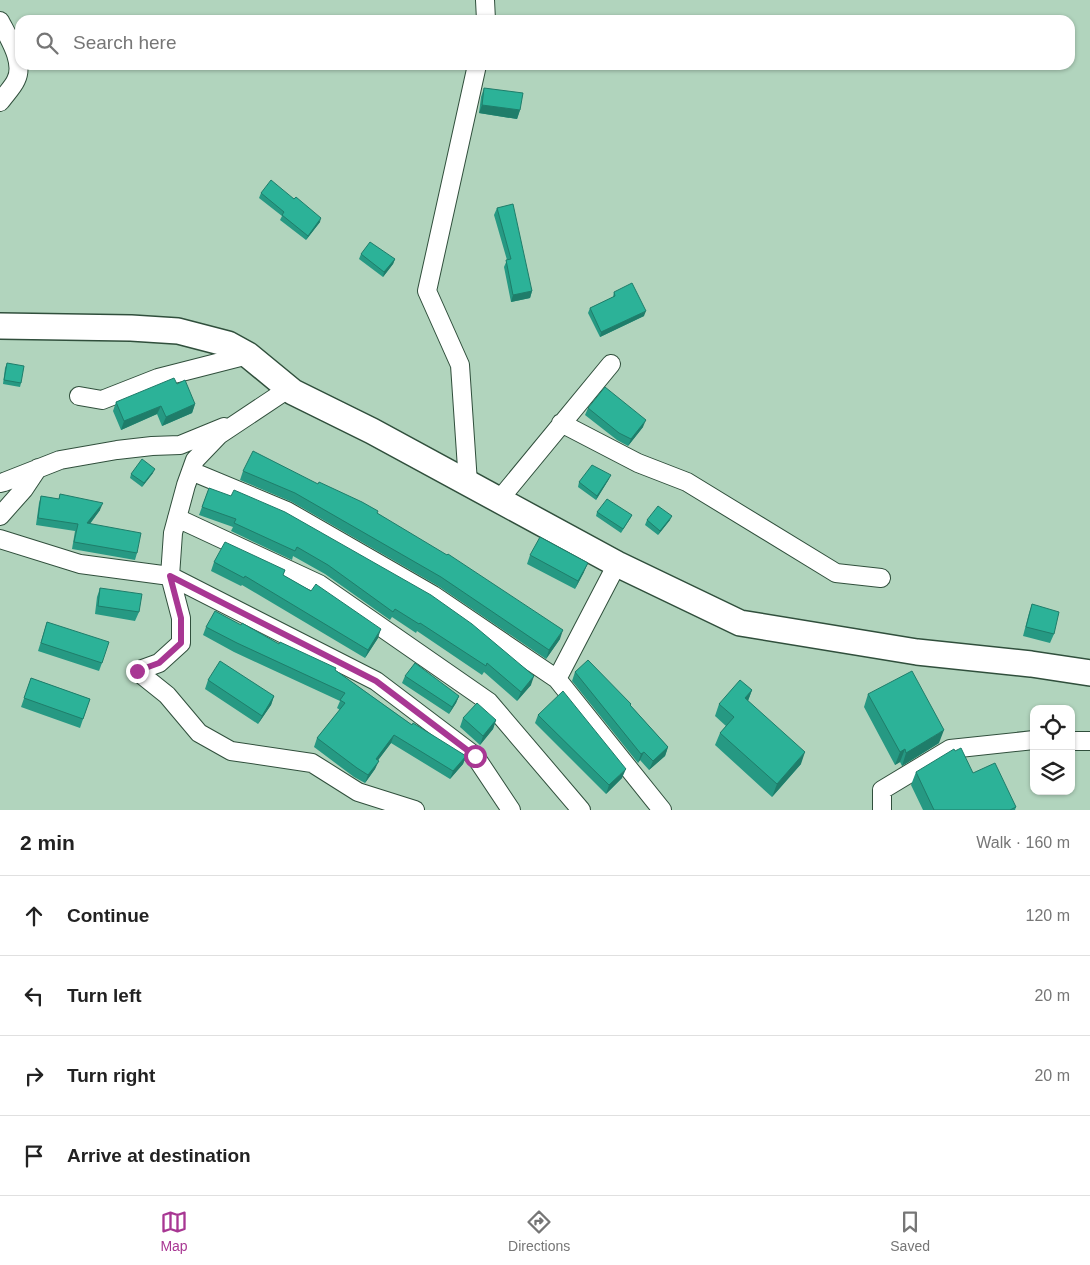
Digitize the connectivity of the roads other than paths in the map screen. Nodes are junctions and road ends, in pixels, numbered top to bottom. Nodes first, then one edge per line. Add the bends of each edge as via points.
1 (485, 0) edge
2 (486, 15) edge
3 (0, 21) edge
4 (15, 50) edge
5 (18, 70) edge
6 (476, 70) edge
7 (0, 102) edge
8 (0, 326) edge
9 (248, 355) junction
10 (611, 364) dead end
11 (288, 389) junction
12 (79, 396) dead end
13 (244, 420) junction
14 (560, 423) junction
15 (38, 468) junction
16 (191, 472) junction
17 (0, 483) edge
18 (468, 484) junction
19 (498, 500) junction
20 (0, 516) edge
21 (177, 518) junction
22 (0, 539) edge
23 (617, 564) junction
24 (170, 576) junction
25 (881, 578) dead end
26 (1090, 673) edge
27 (557, 679) junction
28 (1030, 740) edge
29 (1075, 741) edge
30 (1090, 742) edge
31 (415, 810) edge
32 (511, 810) edge
33 (580, 810) edge
34 (662, 810) edge
35 (882, 810) edge

1 - 2 street
3 - 4 street
5 - 7 street via 17,78
6 - 18 street via 427,290 460,365
8 - 9 main road via 178,331 228,344
9 - 11 main road
9 - 12 street via 158,378 102,400
10 - 14 street
11 - 13 street
11 - 18 main road
13 - 15 street via 180,445 117,450 60,460
13 - 16 street via 219,435 195,460
14 - 19 street
14 - 25 street via 638,463 687,482 836,573
15 - 17 street
15 - 20 street
16 - 21 street
16 - 27 street via 287,511 433,595
18 - 19 main road
19 - 23 main road
21 - 24 street
21 - 33 street via 319,584 489,702
22 - 24 street via 80,564
23 - 26 main road via 740,624 917,652
23 - 27 street
24 - 31 street via 181,618 181,643 159,663 137,671 168,695 199,733 231,751 312,763 358,792
24 - 32 street via 376,681 475,756
27 - 34 street
28 - 35 street via 950,750 882,790
29 - 30 street

